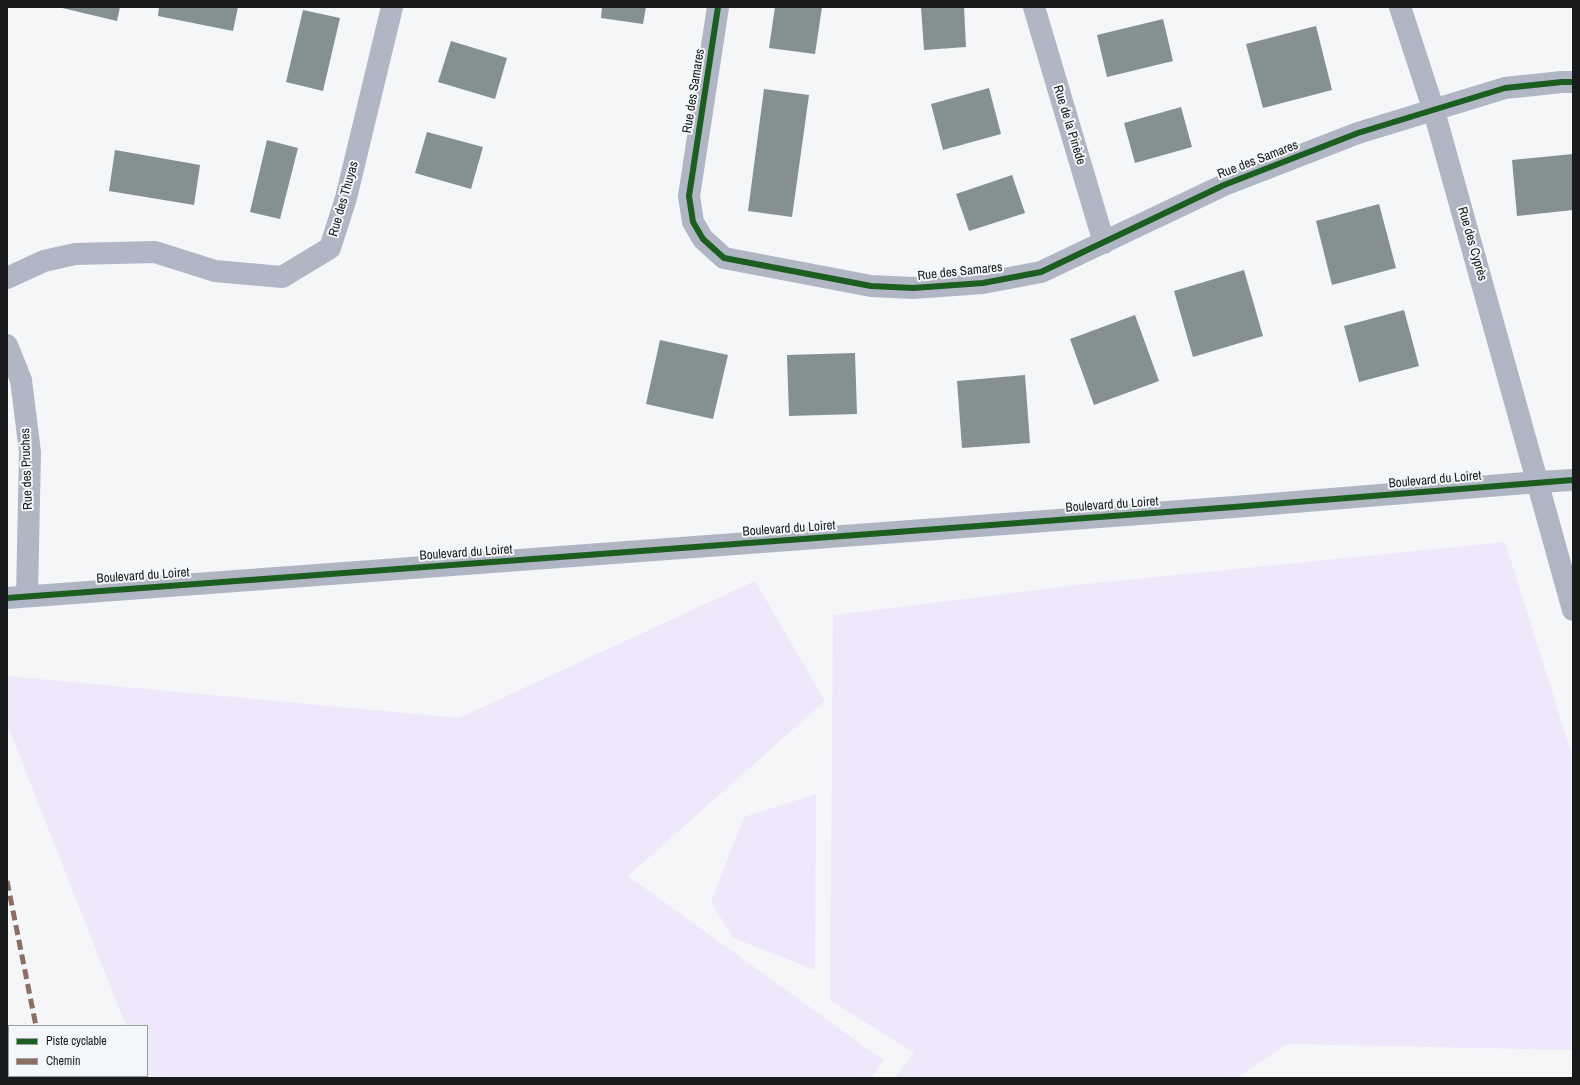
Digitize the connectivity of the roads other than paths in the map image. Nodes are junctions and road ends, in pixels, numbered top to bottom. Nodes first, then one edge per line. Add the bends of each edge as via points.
1 (392, 7) edge
2 (718, 7) edge
3 (1034, 7) edge
4 (1400, 7) edge
5 (1573, 82) edge
6 (1434, 111) junction
7 (1104, 243) junction
8 (7, 278) edge
9 (7, 345) edge
10 (1573, 480) edge
11 (1538, 482) junction
12 (17, 597) edge
13 (1573, 610) edge

1 - 8 street, Rue des Thuyas via 346,198 330,248 282,277 215,271 155,252 75,254 44,261
2 - 7 street, Rue des Samares via 689,196 693,222 703,239 724,258 871,286 913,288 983,283 1041,272
3 - 7 street, Rue de la Pinède
4 - 6 street, Rue des Cyprès
5 - 6 street, Rue des Samares via 1505,88
6 - 7 street, Rue des Samares via 1358,134 1224,185
6 - 11 street, Rue des Cyprès
9 - 12 street, Rue des Pruches via 21,380 30,452
10 - 11 street, Boulevard du Loiret
11 - 12 street, Boulevard du Loiret via 1234,507
11 - 13 street, Rue des Cyprès

